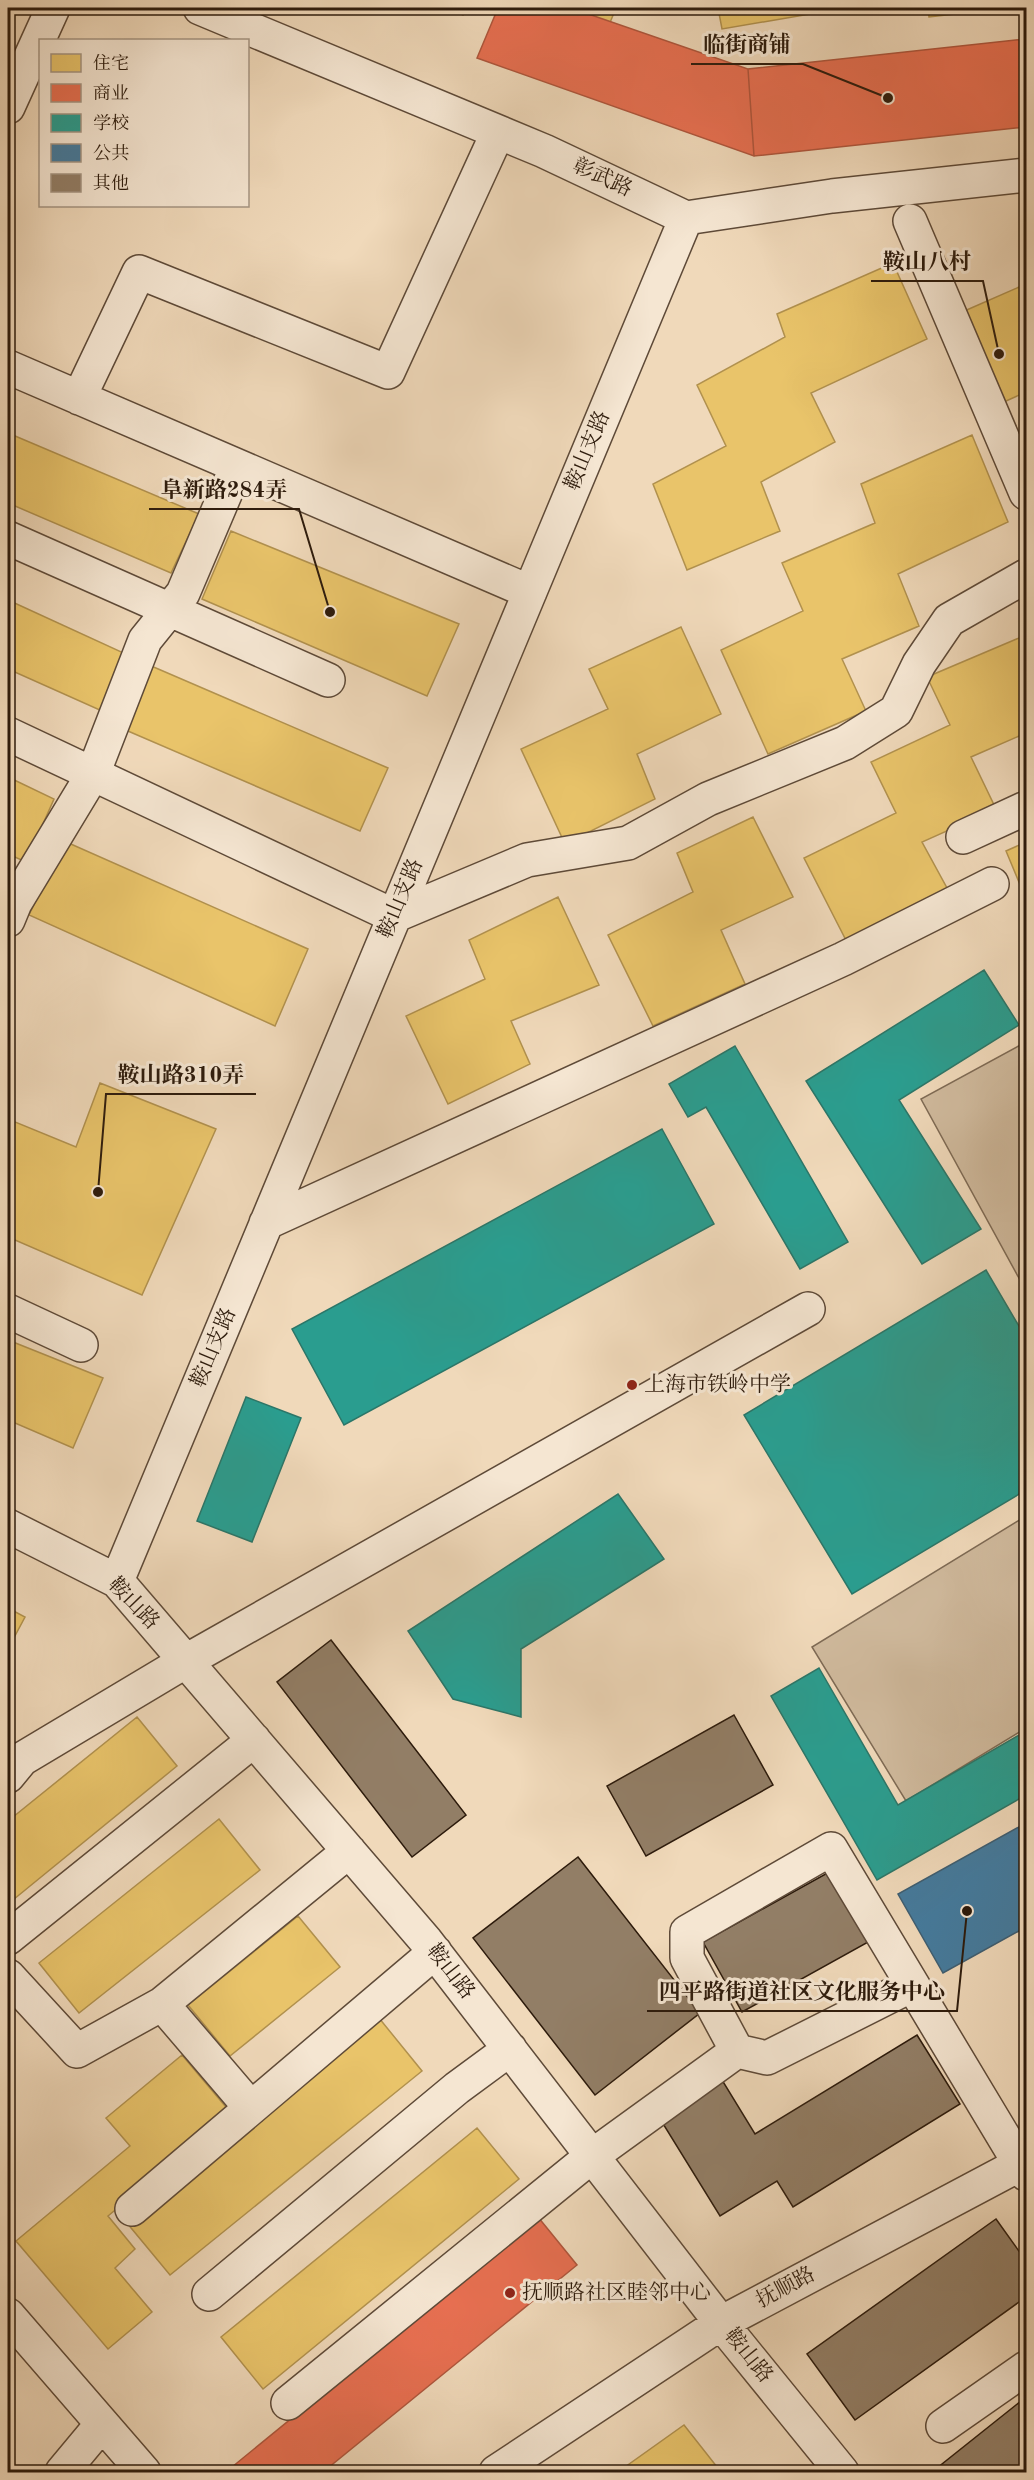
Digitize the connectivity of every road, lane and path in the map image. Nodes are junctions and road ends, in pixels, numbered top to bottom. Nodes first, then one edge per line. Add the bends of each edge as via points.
1 (53, 8) edge
2 (200, 8) edge
3 (8, 107) edge
4 (498, 132) junction
5 (1026, 175) edge
6 (686, 218) junction
7 (910, 221) dead end
8 (8, 368) edge
9 (79, 398) junction
10 (1016, 441) edge
11 (237, 466) junction
12 (1026, 494) edge
13 (8, 538) edge
14 (1026, 576) edge
15 (530, 592) junction
16 (170, 610) junction
17 (328, 680) dead end
18 (8, 734) edge
19 (93, 774) junction
20 (1026, 808) edge
21 (963, 837) dead end
22 (992, 884) dead end
23 (394, 916) junction
24 (8, 920) edge
25 (266, 1223) junction
26 (808, 1309) dead end
27 (8, 1311) edge
28 (81, 1345) dead end
29 (8, 1526) edge
30 (117, 1581) junction
31 (186, 1661) junction
32 (254, 1740) junction
33 (8, 1776) edge
34 (349, 1851) junction
35 (8, 1938) edge
36 (435, 1953) junction
37 (8, 1976) edge
38 (912, 1985) junction
39 (162, 2004) junction
40 (510, 2049) junction
41 (737, 2051) junction
42 (251, 2108) junction
43 (592, 2156) junction
44 (1025, 2166) edge
45 (132, 2209) dead end
46 (208, 2294) dead end
47 (8, 2315) edge
48 (721, 2323) junction
49 (1026, 2368) edge
50 (288, 2403) dead end
51 (102, 2424) junction
52 (943, 2426) dead end
53 (829, 2468) edge
54 (62, 2472) edge
55 (144, 2472) edge
56 (496, 2472) edge

1 - 3 street
2 - 4 street, 彰武路
4 - 6 street, 彰武路
4 - 9 street via 388,372 139,272
5 - 6 street via 832,196
6 - 15 street, 鞍山支路
7 - 10 street
8 - 9 street
9 - 11 street
10 - 12 street
11 - 15 street
11 - 16 street via 183,593
13 - 16 street
14 - 23 street via 949,620 919,664 896,711 845,744 708,799 628,843 527,860
15 - 23 street, 鞍山支路
16 - 17 street
16 - 19 street via 146,640
18 - 19 street
19 - 23 street
19 - 24 street
20 - 21 street
22 - 25 street via 843,959
23 - 25 street, 鞍山支路
25 - 30 street, 鞍山支路
26 - 31 street
27 - 28 street
29 - 30 street, 鞍山路
30 - 31 street, 鞍山路
31 - 32 street, 鞍山路
31 - 33 street via 22,1759
32 - 34 street, 鞍山路
32 - 35 street
34 - 36 street, 鞍山路
34 - 39 street
36 - 40 street, 鞍山路
36 - 42 street
37 - 39 street via 77,2051
38 - 41 street via 766,2058
38 - 41 street via 831,1849 687,1932 687,1958
38 - 44 street
39 - 42 street
40 - 43 street, 鞍山路
40 - 46 street
41 - 43 street
42 - 45 street
43 - 48 street, 鞍山路
43 - 50 street
44 - 48 street, 抚顺路
47 - 51 street
48 - 53 street, 鞍山路
48 - 56 street, 抚顺路
49 - 52 street
51 - 54 street
51 - 55 street

